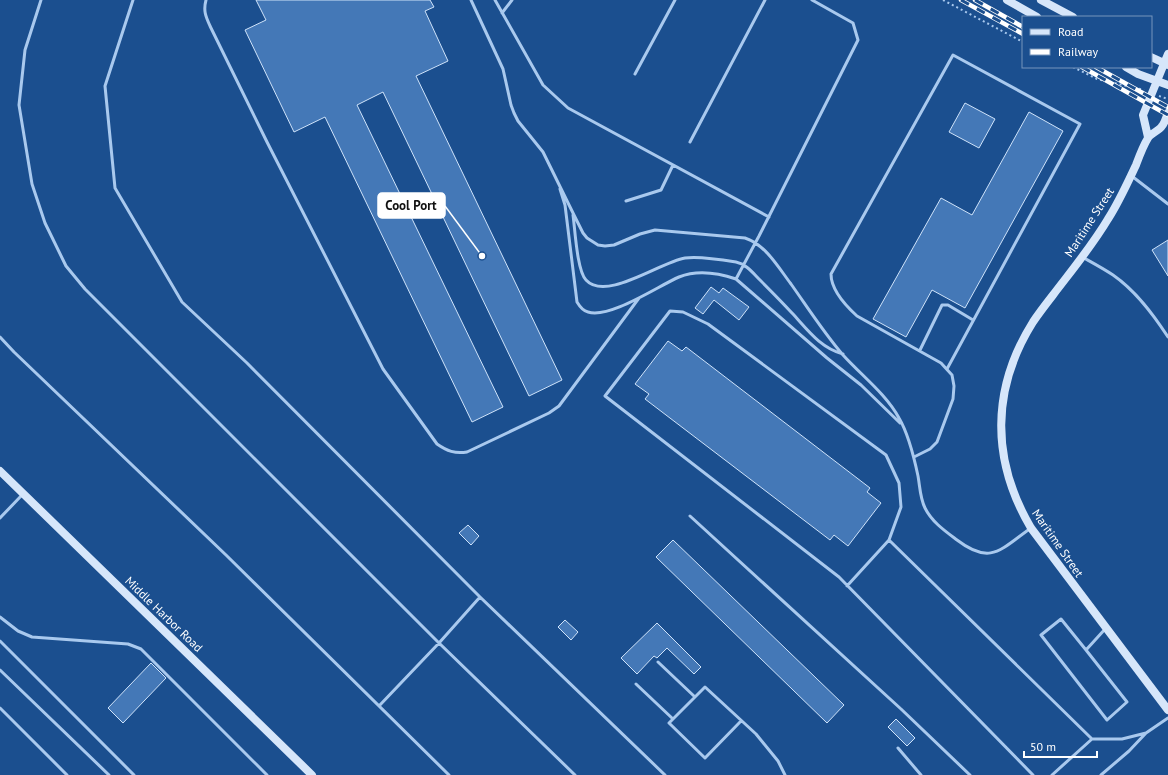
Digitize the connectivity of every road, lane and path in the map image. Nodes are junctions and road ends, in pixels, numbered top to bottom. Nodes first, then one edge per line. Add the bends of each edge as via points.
1 (41, 0) edge
2 (133, 0) edge
3 (206, 0) edge
4 (471, 0) edge
5 (495, 0) edge
6 (512, 0) edge
7 (675, 0) edge
8 (765, 0) edge
9 (812, 0) edge
10 (943, 0) edge
11 (1007, 0) edge
12 (1041, 0) edge
13 (502, 13) junction
14 (1035, 16) edge
15 (1071, 16) edge
16 (1022, 41) edge
17 (1168, 54) edge
18 (1152, 57) edge
19 (1166, 64) edge
20 (1075, 68) edge
21 (1128, 68) edge
22 (635, 74) dead end
23 (1157, 81) junction
24 (1168, 85) edge
25 (1139, 88) dead end
26 (1168, 113) edge
27 (1148, 137) junction
28 (690, 142) dead end
29 (674, 165) junction
30 (1131, 176) junction
31 (557, 179) junction
32 (626, 201) dead end
33 (1168, 204) edge
34 (573, 213) junction
35 (769, 217) junction
36 (755, 242) junction
37 (1082, 257) junction
38 (744, 264) junction
39 (736, 279) junction
40 (639, 298) junction
41 (973, 320) junction
42 (0, 337) edge
43 (1168, 337) edge
44 (920, 350) junction
45 (843, 354) junction
46 (947, 369) junction
47 (903, 425) junction
48 (914, 457) junction
49 (0, 471) edge
50 (24, 494) junction
51 (690, 516) dead end
52 (0, 518) edge
53 (1031, 528) junction
54 (889, 540) junction
55 (847, 586) junction
56 (480, 597) junction
57 (0, 618) edge
58 (1106, 628) junction
59 (0, 640) edge
60 (440, 643) junction
61 (1086, 650) junction
62 (658, 662) dead end
63 (0, 670) edge
64 (636, 684) dead end
65 (695, 697) junction
66 (379, 706) junction
67 (0, 708) edge
68 (1168, 710) edge
69 (1168, 718) edge
70 (673, 720) junction
71 (741, 721) junction
72 (1146, 733) junction
73 (1092, 739) junction
74 (898, 748) dead end
75 (66, 775) edge
76 (109, 775) edge
77 (134, 775) edge
78 (267, 775) edge
79 (312, 775) edge
80 (449, 775) edge
81 (575, 775) edge
82 (665, 775) edge
83 (785, 775) edge
84 (920, 775) edge
85 (970, 775) edge
86 (1033, 775) edge
87 (1052, 775) edge
88 (1101, 775) edge

1 - 60 lane via 25,50 19,105 32,184 45,223 66,266 85,289
2 - 56 lane via 105,86 115,188 182,302 247,363
3 - 40 lane via 204,13 210,26 383,369 437,444 458,454 467,452 559,406
4 - 31 lane via 503,69 514,113 543,152
5 - 13 lane
6 - 13 lane
7 - 22 lane
8 - 28 lane
9 - 35 lane via 853,23 858,40
10 - 16 path
11 - 14 street
12 - 15 street
13 - 29 lane via 543,85 568,108
17 - 19 street
18 - 19 street
19 - 23 street
20 - 25 path via 1097,79
21 - 23 street
23 - 24 street
23 - 27 street via 1143,115
26 - 27 street, Maritime Street via 1162,127
27 - 30 street, Maritime Street
29 - 32 lane via 661,190
29 - 35 lane
30 - 33 lane
30 - 37 street, Maritime Street via 1108,219
31 - 34 lane
31 - 40 lane via 565,205 577,302 580,307 589,313 601,313
34 - 36 lane via 583,233 598,245 614,245 655,230 745,238
34 - 38 lane via 579,261 584,277 587,282 597,286 605,288 622,284 660,266 685,258
35 - 36 lane
36 - 38 lane
36 - 45 lane via 772,259
37 - 43 lane via 1113,275 1140,298
37 - 53 street, Maritime Street via 1034,321 1020,345 1006,381 1002,405 1003,454 1014,495
38 - 39 lane
38 - 45 lane via 816,339 833,352
39 - 40 lane via 722,275 691,274 679,277
39 - 47 lane
41 - 44 lane via 942,305
41 - 44 lane via 1080,124 953,55 831,274 832,284 848,308 857,316
41 - 46 lane
42 - 66 lane
44 - 46 lane
45 - 47 lane via 888,402
46 - 48 lane via 952,375 953,399 934,445
47 - 48 lane
48 - 53 lane via 922,501 926,509 941,528 966,547 981,553 996,552
49 - 50 street, Middle Harbor Road
50 - 52 lane
50 - 79 street, Middle Harbor Road
51 - 85 lane
53 - 58 street, Maritime Street
54 - 55 lane
54 - 55 lane via 901,507 899,483 886,454 708,324 683,312 670,311 605,396
54 - 73 lane
55 - 86 lane
56 - 60 lane
56 - 82 lane
57 - 78 lane via 32,637 128,644 141,649
58 - 61 lane
58 - 68 street, Maritime Street
59 - 77 lane
60 - 66 lane
60 - 81 lane
61 - 61 lane via 1127,702 1107,720 1041,635 1061,619
62 - 65 lane
63 - 76 lane
64 - 70 lane
65 - 70 lane
65 - 71 lane via 705,687
66 - 80 lane
67 - 75 lane
69 - 72 lane
70 - 71 lane via 669,723 705,758
71 - 83 lane via 756,734 778,761
72 - 73 lane via 1122,739
72 - 88 lane via 1130,751
73 - 87 lane
74 - 84 lane

